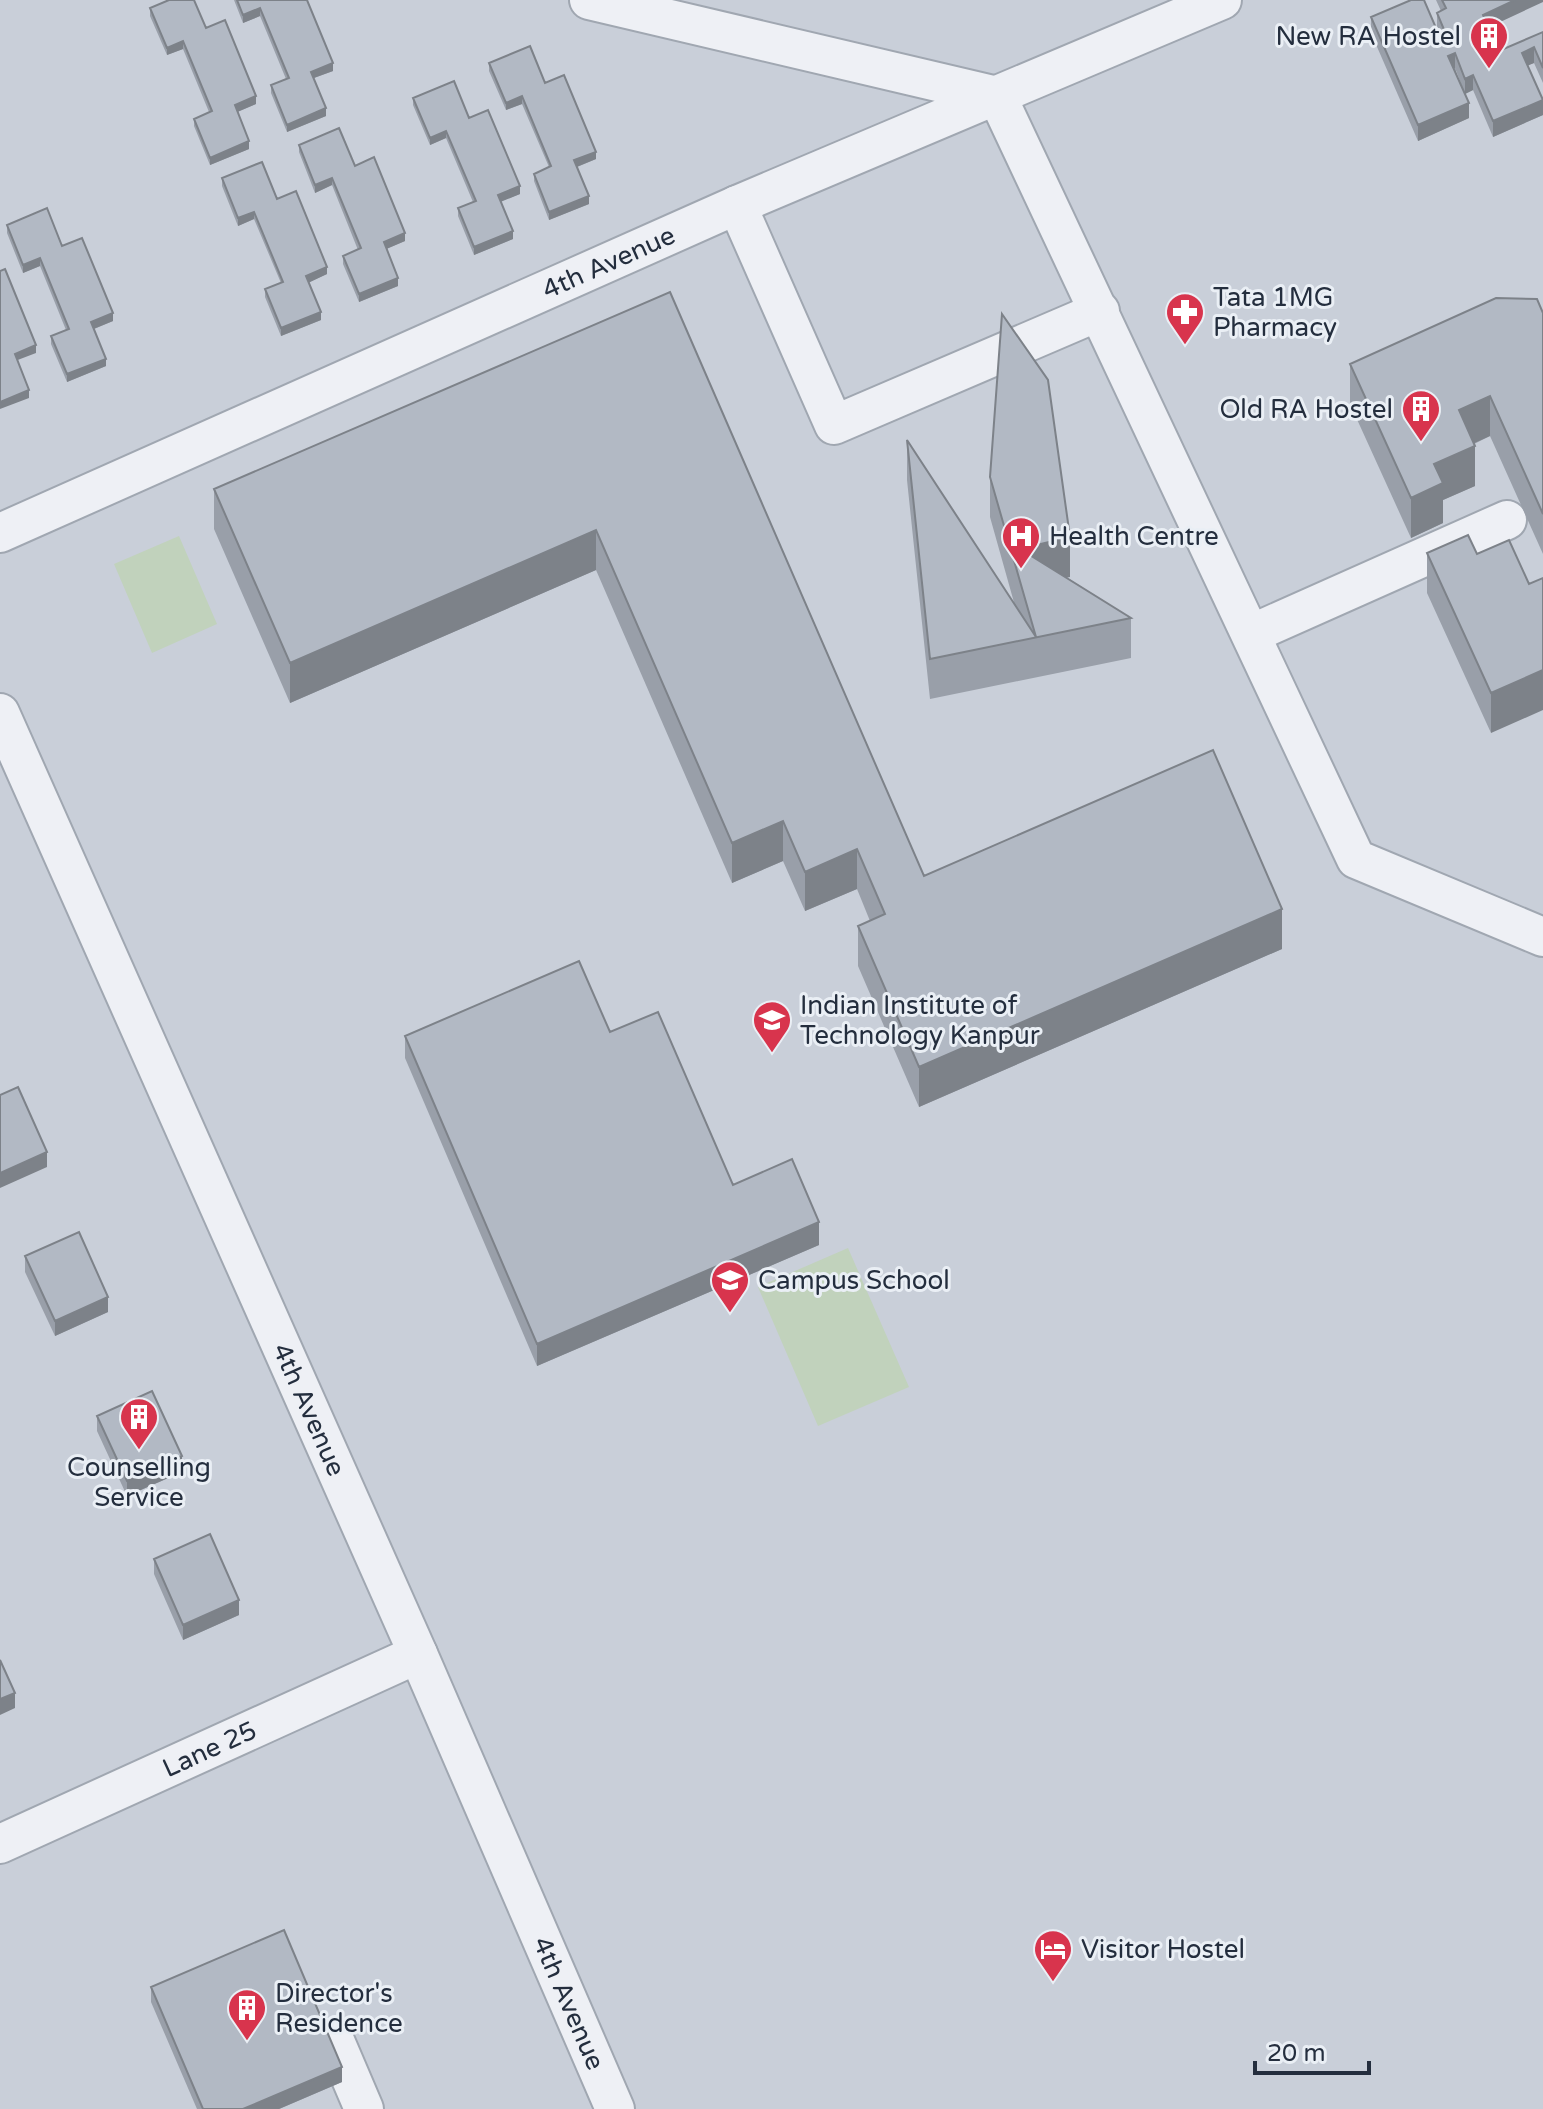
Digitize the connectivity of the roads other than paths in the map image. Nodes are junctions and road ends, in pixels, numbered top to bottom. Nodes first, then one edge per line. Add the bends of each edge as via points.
1 (589, 0) edge
2 (1222, 0) edge
3 (997, 96) junction
4 (737, 205) junction
5 (1100, 311) junction
6 (1507, 520) dead end
7 (0, 533) edge
8 (1251, 634) junction
9 (0, 713) edge
10 (1543, 937) edge
11 (418, 1654) junction
12 (0, 1844) edge
13 (335, 2041) edge
14 (364, 2109) edge
15 (615, 2109) edge

1 - 3 street
2 - 3 street, 4th Avenue
3 - 4 street, 4th Avenue
3 - 5 street
4 - 5 street via 834,425
4 - 7 street, 4th Avenue
5 - 8 street
6 - 8 street
8 - 10 street via 1356,859
9 - 11 street, 4th Avenue
11 - 12 street, Lane 25
11 - 15 street, 4th Avenue
13 - 14 street

